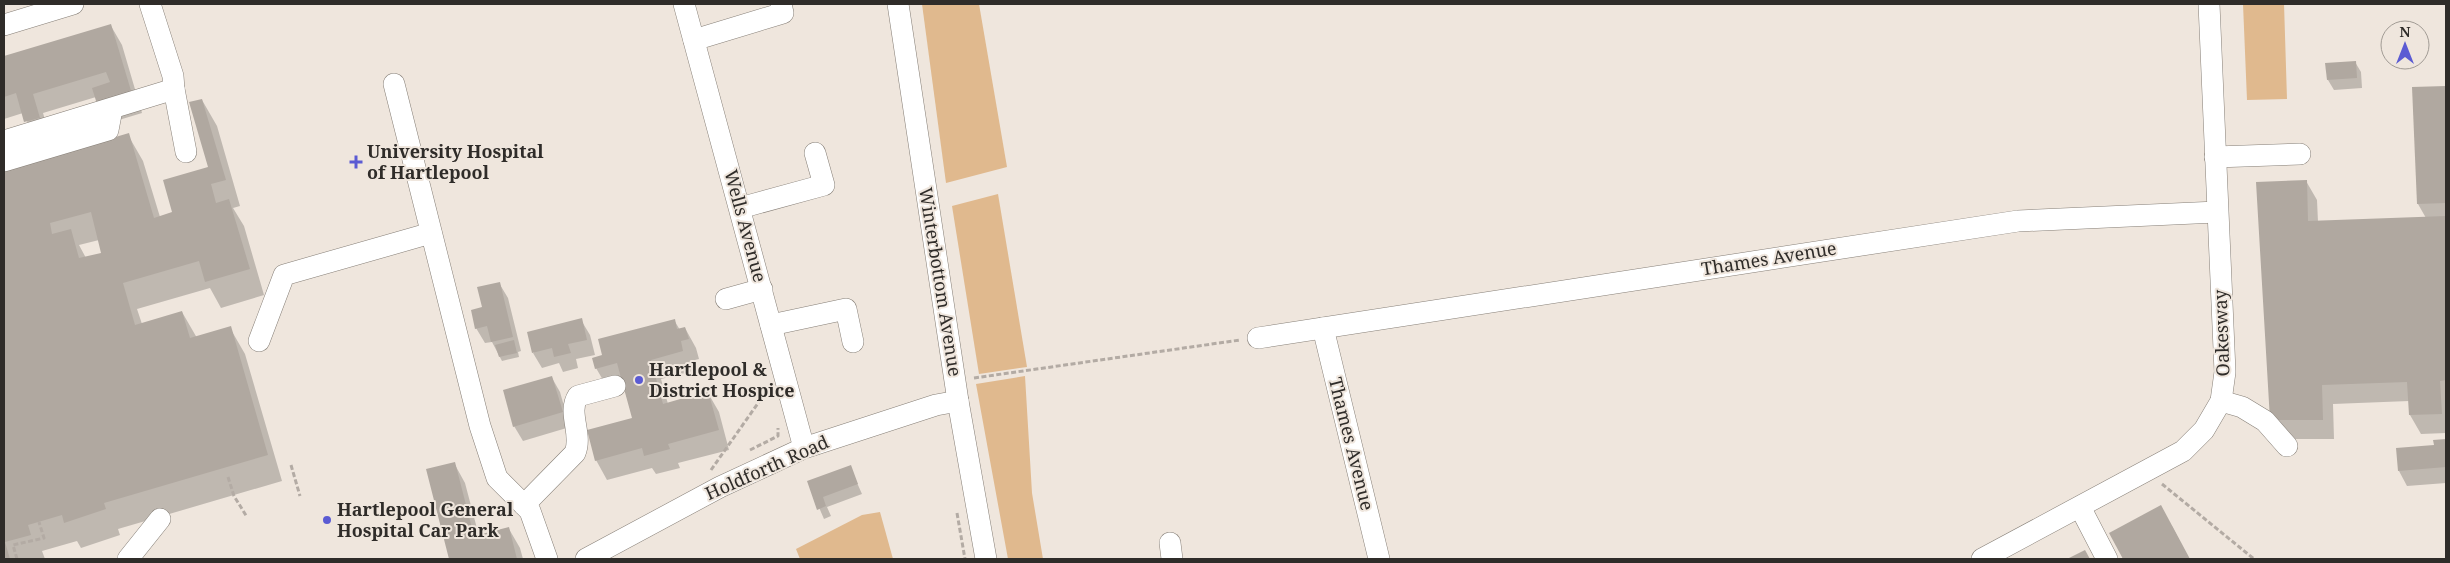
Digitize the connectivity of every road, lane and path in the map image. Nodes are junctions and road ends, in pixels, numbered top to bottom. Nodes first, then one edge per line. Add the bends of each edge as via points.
1 (73, 4) edge
2 (150, 4) edge
3 (684, 4) edge
4 (781, 4) edge
5 (898, 4) edge
6 (2209, 4) edge
7 (4, 25) edge
8 (694, 40) junction
9 (394, 84) dead end
10 (174, 89) junction
11 (112, 109) junction
12 (4, 141) edge
13 (186, 152) dead end
14 (815, 153) dead end
15 (2300, 154) dead end
16 (2215, 157) junction
17 (4, 161) edge
18 (740, 208) junction
19 (2217, 212) junction
20 (431, 233) junction
21 (762, 289) junction
22 (726, 299) dead end
23 (772, 325) junction
24 (1323, 328) junction
25 (1258, 338) joint
26 (259, 342) dead end
27 (854, 342) dead end
28 (968, 379) dead end
29 (771, 385) dead end
30 (615, 386) dead end
31 (958, 401) junction
32 (2221, 401) junction
33 (2287, 446) dead end
34 (804, 448) junction
35 (291, 465) dead end
36 (711, 470) dead end
37 (2145, 471) junction
38 (228, 477) dead end
39 (300, 496) dead end
40 (524, 505) junction
41 (2080, 506) junction
42 (247, 517) dead end
43 (160, 518) dead end
44 (39, 522) dead end
45 (17, 559) edge
46 (128, 559) edge
47 (547, 559) edge
48 (586, 559) edge
49 (986, 559) edge
50 (1379, 559) edge
51 (1982, 559) edge
52 (2107, 559) edge
53 (2254, 559) edge

1 - 7 street
2 - 10 street via 173,76
3 - 8 street, Wells Avenue
4 - 8 street via 783,12
5 - 31 street, Winterbottom Avenue
6 - 16 street, Oakesway
8 - 18 street, Wells Avenue
9 - 20 street
10 - 11 street
10 - 13 street
11 - 12 street
11 - 17 street via 108,130
14 - 18 street via 824,185
15 - 16 street
16 - 19 street, Oakesway
18 - 21 street, Wells Avenue
19 - 24 street, Thames Avenue via 2018,221
19 - 32 street, Oakesway via 2225,372
20 - 26 street via 284,275
20 - 40 street via 480,426 497,478
21 - 22 street
21 - 23 street, Wells Avenue
23 - 27 street via 846,309
23 - 34 street, Wells Avenue
24 - 25 street, Thames Avenue
24 - 50 street, Thames Avenue
25 - 28 path
29 - 36 path
30 - 40 street via 578,396 573,408 578,430 575,453
31 - 34 street, Holdforth Road via 936,405
31 - 49 street, Winterbottom Avenue
32 - 33 street via 2242,407 2265,421
32 - 37 street, Oakesway via 2204,430 2183,451
34 - 48 street, Holdforth Road via 720,487
35 - 39 path
37 - 41 street, Oakesway
37 - 53 path
38 - 42 path
40 - 47 street via 530,511
41 - 51 street, Oakesway
41 - 52 street
43 - 46 street
44 - 45 path via 44,538 13,545

